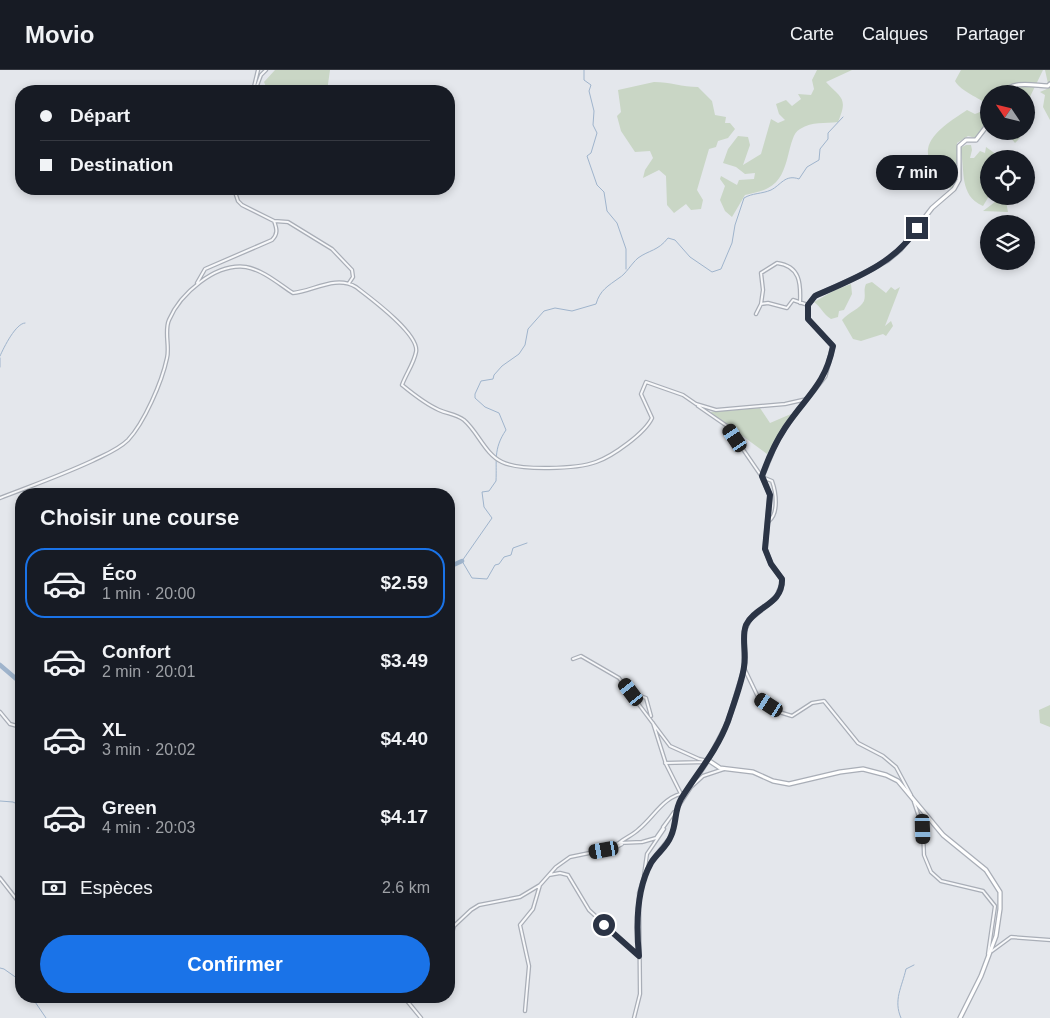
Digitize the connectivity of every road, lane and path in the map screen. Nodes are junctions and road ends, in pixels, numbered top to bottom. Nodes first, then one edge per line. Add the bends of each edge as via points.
1 (258, 70) edge
2 (266, 70) edge
3 (1050, 84) edge
4 (255, 85) edge
5 (257, 85) edge
6 (1017, 85) edge
7 (980, 135) edge
8 (236, 195) edge
9 (274, 221) junction
10 (350, 283) junction
11 (196, 284) junction
12 (800, 303) junction
13 (761, 304) junction
14 (808, 305) junction
15 (756, 314) dead end
16 (807, 399) junction
17 (696, 404) junction
18 (762, 476) junction
19 (28, 488) edge
20 (15, 493) edge
21 (0, 498) edge
22 (769, 521) junction
23 (573, 659) dead end
24 (744, 669) junction
25 (631, 692) junction
26 (0, 712) edge
27 (652, 720) junction
28 (15, 725) edge
29 (708, 762) junction
30 (665, 763) junction
31 (726, 769) junction
32 (688, 790) junction
33 (681, 794) junction
34 (686, 794) junction
35 (914, 801) junction
36 (676, 810) junction
37 (673, 814) junction
38 (665, 826) junction
39 (662, 829) junction
40 (656, 838) junction
41 (618, 843) junction
42 (622, 844) junction
43 (589, 853) junction
44 (549, 875) junction
45 (644, 877) junction
46 (0, 878) edge
47 (540, 885) junction
48 (15, 897) edge
49 (455, 925) edge
50 (1050, 940) edge
51 (990, 952) junction
52 (639, 956) junction
53 (988, 958) junction
54 (409, 1003) edge
55 (525, 1011) dead end
56 (421, 1018) edge
57 (634, 1018) edge
58 (960, 1018) edge

1 - 4 street
2 - 5 street
3 - 6 street
7 - 14 street via 976,140 966,140 960,146 959,180 954,189 932,208 900,250 859,276 815,296
8 - 9 street via 242,205
9 - 10 street via 288,222 332,249 352,270
9 - 11 street via 277,229 272,240 204,269
10 - 11 street via 334,283 293,293 276,281 237,267
10 - 17 street via 396,320 416,344 416,352 402,384 415,396 464,420 502,462 560,468 597,462 648,428 652,418 641,394 646,382 683,395
11 - 19 street via 168,321 166,362 148,409 128,440 114,451
12 - 13 street via 793,300 787,308
12 - 13 street via 800,280 789,266 777,263 761,273
12 - 14 street
13 - 15 street
14 - 16 street via 808,319 833,346 825,376
16 - 17 street via 716,410
16 - 18 street via 776,443
17 - 18 street via 727,426
18 - 22 street via 770,495
18 - 22 street via 769,479 774,487 776,509
20 - 21 street
22 - 24 street via 765,549 782,584 776,598 746,625
23 - 25 street via 581,656 594,663 619,678
24 - 29 street via 728,722
24 - 35 street via 758,699 779,712 792,716 812,702 824,701 858,743 896,767
25 - 27 street
25 - 27 street via 646,698
26 - 28 street
27 - 29 street via 670,746
27 - 30 street
29 - 30 street
29 - 31 street
29 - 32 street
30 - 33 street
31 - 32 street via 703,776
31 - 35 street via 753,772 789,784 862,769 898,781
32 - 34 street
33 - 34 street
33 - 41 street
34 - 36 street
35 - 51 street via 943,835 986,870 1000,892 999,918
35 - 53 street via 923,829 924,855 930,872 941,881 983,891 995,906
36 - 37 street
36 - 45 street via 672,835 652,860
37 - 38 street
37 - 39 street
38 - 39 street
38 - 40 street
39 - 40 street
40 - 42 street
40 - 45 street via 647,854
41 - 42 street
41 - 43 street
42 - 43 street via 602,855
43 - 44 street via 570,857
44 - 47 street
44 - 52 street via 568,875 588,910
45 - 52 street via 639,893
46 - 48 street
47 - 49 street via 520,897 479,905
47 - 55 street via 533,909 520,925 529,966
50 - 51 street via 1011,937
51 - 53 street
52 - 57 street via 640,994
53 - 58 street
54 - 56 street

